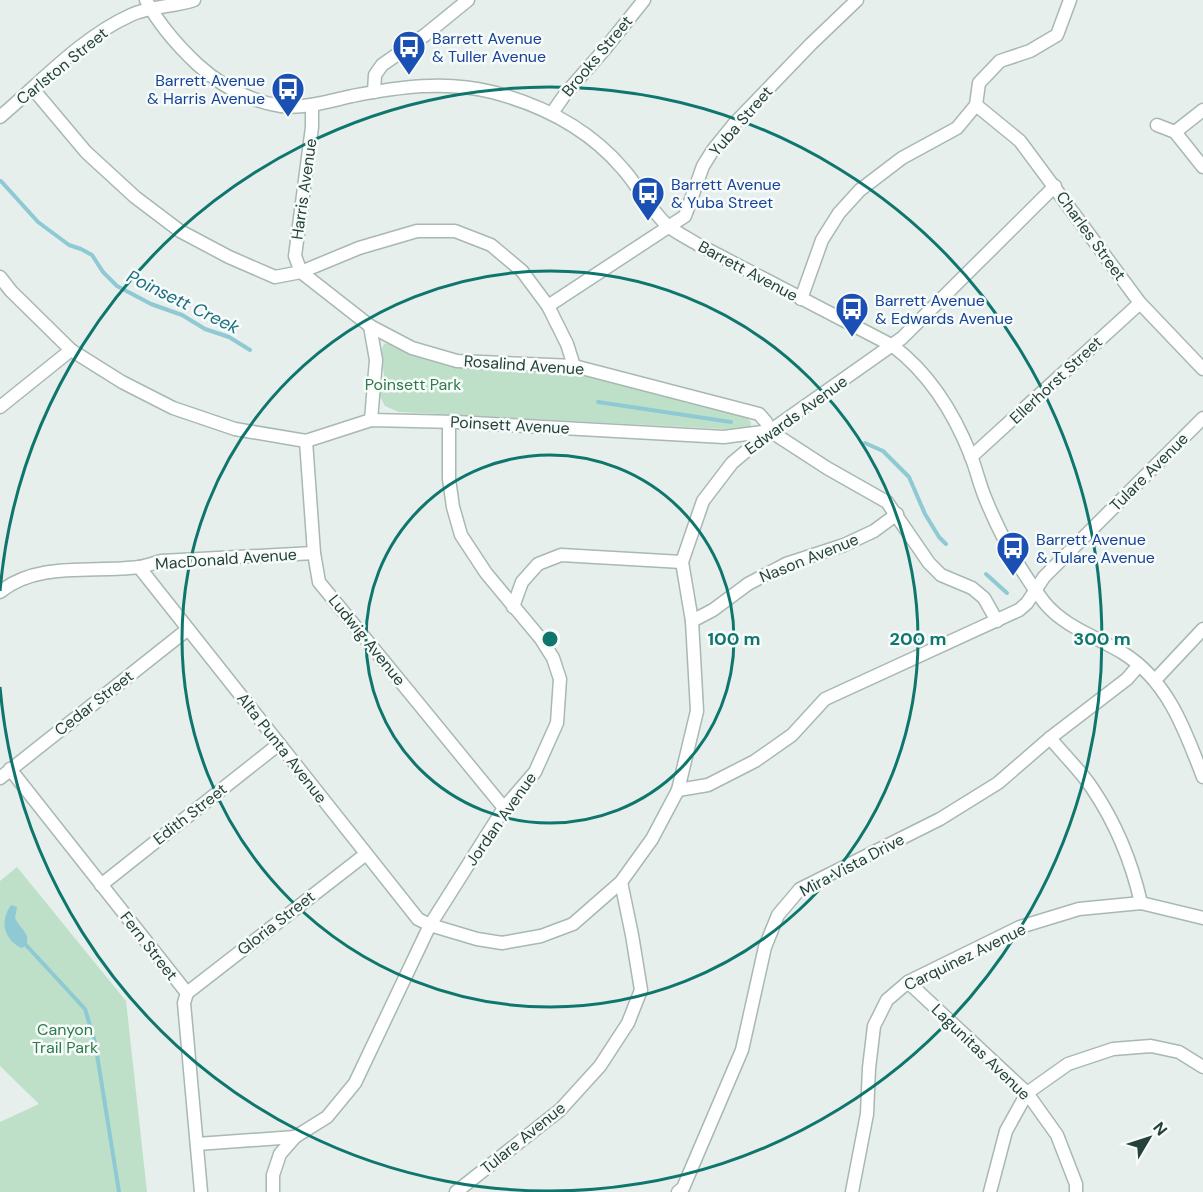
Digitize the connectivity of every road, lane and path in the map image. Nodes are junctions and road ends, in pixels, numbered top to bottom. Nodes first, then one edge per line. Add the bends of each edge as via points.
1 (194, 0) edge
2 (468, 0) edge
3 (644, 0) edge
4 (857, 0) edge
5 (1070, 0) edge
6 (149, 5) edge
7 (33, 89) junction
8 (374, 92) junction
9 (312, 105) junction
10 (976, 105) junction
11 (1203, 110) edge
12 (552, 113) junction
13 (0, 117) edge
14 (1157, 125) dead end
15 (1175, 132) junction
16 (1203, 167) edge
17 (1055, 186) junction
18 (669, 226) junction
19 (301, 272) junction
20 (0, 277) edge
21 (801, 299) junction
22 (1140, 303) junction
23 (548, 306) junction
24 (370, 326) junction
25 (894, 346) junction
26 (71, 350) junction
27 (574, 366) junction
28 (1203, 369) edge
29 (0, 407) edge
30 (1203, 418) edge
31 (371, 420) junction
32 (449, 423) junction
33 (770, 431) junction
34 (306, 441) junction
35 (971, 457) junction
36 (897, 514) junction
37 (314, 553) junction
38 (682, 562) junction
39 (139, 567) junction
40 (1036, 590) junction
41 (0, 592) edge
42 (513, 606) junction
43 (692, 621) junction
44 (997, 621) junction
45 (188, 629) junction
46 (1203, 629) edge
47 (1139, 665) junction
48 (1156, 679) junction
49 (1050, 738) junction
50 (279, 744) junction
51 (10, 769) junction
52 (1203, 777) edge
53 (0, 778) edge
54 (678, 790) junction
55 (504, 808) junction
56 (366, 854) junction
57 (621, 882) junction
58 (101, 885) junction
59 (1141, 903) junction
60 (1203, 918) edge
61 (430, 925) junction
62 (908, 982) junction
63 (187, 993) junction
64 (1203, 1067) edge
65 (1027, 1093) junction
66 (295, 1137) junction
67 (198, 1144) junction
68 (201, 1192) edge
69 (273, 1192) edge
70 (456, 1192) edge
71 (678, 1192) edge
72 (852, 1192) edge
73 (990, 1192) edge
74 (1076, 1192) edge

1 - 6 street, Carlston Street via 168,8
2 - 8 street via 382,65 375,75
3 - 12 street, Brooks Street
4 - 18 street, Yuba Street via 734,124 704,166 685,216
5 - 10 street via 1057,35 1030,51 1000,61 979,83
6 - 7 street, Carlston Street via 98,32
6 - 9 street, Barrett Avenue via 188,55 213,79 243,96 282,106
7 - 13 street, Carlston Street
7 - 19 street via 86,152 180,231 275,277
8 - 9 street, Barrett Avenue
8 - 12 street, Barrett Avenue via 459,87 489,91
9 - 19 street, Harris Avenue via 295,256
10 - 17 street, Charles Street via 1020,141
10 - 21 street via 957,128 902,158 839,213 822,240
11 - 15 street
12 - 18 street, Barrett Avenue via 578,129 622,168
14 - 15 street
15 - 16 street
17 - 22 street, Charles Street
17 - 25 street, Edwards Avenue
18 - 21 street, Barrett Avenue
18 - 23 street, Yuba Street
19 - 23 street via 359,248 417,231 455,231 491,245 522,271
19 - 24 street, Rosalind Avenue
20 - 26 street, Poinsett Avenue
21 - 25 street, Barrett Avenue
22 - 28 street, Charles Street
22 - 35 street, Ellerhorst Street
23 - 27 street
24 - 27 street, Rosalind Avenue via 412,348 457,361
24 - 31 street via 376,360
25 - 33 street, Edwards Avenue
25 - 35 street, Barrett Avenue via 939,394
26 - 29 street
26 - 34 street, Poinsett Avenue via 173,408 234,429
27 - 33 street, Rosalind Avenue via 759,414
30 - 40 street, Tulare Avenue via 1044,577
31 - 32 street, Poinsett Avenue
31 - 34 street, Poinsett Avenue
32 - 33 street, Poinsett Avenue via 724,436
32 - 42 street, Jordan Avenue via 449,478 461,535
33 - 36 street via 887,502
33 - 38 street, Edwards Avenue via 732,463 703,501
34 - 37 street, Ludwig Avenue
35 - 40 street, Barrett Avenue via 999,530
36 - 43 street, Nason Avenue via 874,531 844,545 786,564
36 - 44 street via 929,563 941,575 972,588 984,598
37 - 39 street, MacDonald Avenue via 161,561
37 - 55 street, Ludwig Avenue via 319,582
38 - 42 street via 561,555 538,564 522,582
38 - 43 street, Edwards Avenue
39 - 41 street, MacDonald Avenue via 33,575
39 - 45 street, Alta Punta Avenue
40 - 44 street, Tulare Avenue via 1019,610
40 - 47 street, Barrett Avenue via 1049,608 1066,621
42 - 55 street, Jordan Avenue via 541,639 560,679 556,723 535,772
43 - 54 street, Edwards Avenue via 697,711
44 - 54 street, Tulare Avenue via 825,699 792,735 755,761 708,785
45 - 50 street, Alta Punta Avenue
45 - 51 street, Cedar Street
46 - 48 street
47 - 48 street, Barrett Avenue
47 - 49 street, Mira Vista Drive via 1127,679
48 - 52 street, Barrett Avenue via 1177,711
49 - 59 street via 1091,786 1109,815
49 - 71 street, Mira Vista Drive via 998,783 940,819 800,889 778,915 765,947 742,1050
50 - 56 street, Alta Punta Avenue
50 - 58 street, Edith Street
51 - 53 street, Cedar Street
51 - 58 street, Fern Street
54 - 57 street, Edwards Avenue via 652,839
55 - 61 street, Jordan Avenue
56 - 61 street, Alta Punta Avenue via 418,919
56 - 63 street, Gloria Street
57 - 61 street, Edwards Avenue via 573,924 541,936 502,943
57 - 70 street, Tulare Avenue via 641,990 628,1023 600,1066 560,1110
58 - 63 street, Fern Street
59 - 60 street, Carquinez Avenue
59 - 62 street, Carquinez Avenue via 1079,909 1020,927
61 - 66 street, Jordan Avenue via 355,1083 327,1117
62 - 65 street, Lagunitas Avenue
62 - 72 street, Carquinez Avenue via 887,1000 874,1026 867,1114
63 - 67 street, Fern Street via 184,1003
64 - 65 street via 1179,1052 1151,1046 1113,1050 1068,1064
65 - 73 street via 1006,1131
65 - 74 street, Lagunitas Avenue via 1057,1134
66 - 67 street
66 - 69 street, Jordan Avenue via 280,1154 273,1175
67 - 68 street, Fern Street

